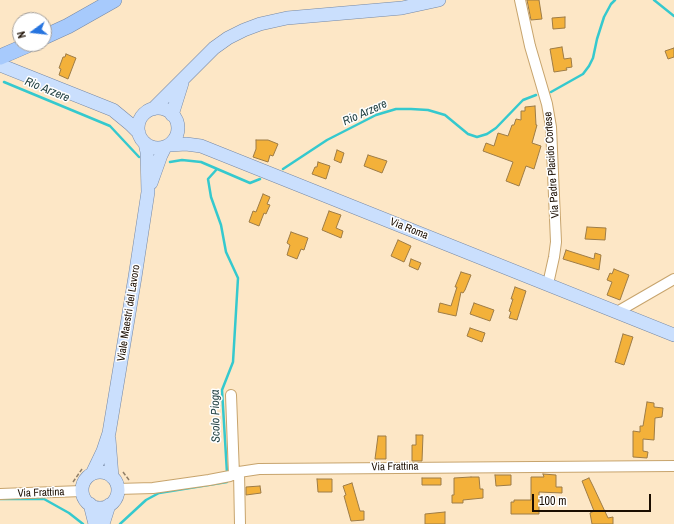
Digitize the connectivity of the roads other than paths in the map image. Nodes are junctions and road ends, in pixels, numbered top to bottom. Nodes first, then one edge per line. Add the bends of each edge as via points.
1 (108, 0) edge
2 (114, 0) edge
3 (126, 0) edge
4 (439, 0) edge
5 (520, 0) edge
6 (96, 11) junction
7 (52, 34) edge
8 (12, 51) edge
9 (0, 56) edge
10 (0, 65) edge
11 (184, 80) junction
12 (113, 110) junction
13 (149, 112) junction
14 (175, 121) junction
15 (142, 138) junction
16 (167, 146) junction
17 (201, 146) junction
18 (148, 192) junction
19 (674, 279) edge
20 (548, 284) junction
21 (616, 312) junction
22 (674, 335) edge
23 (231, 395) dead end
24 (109, 433) junction
25 (674, 466) edge
26 (92, 474) junction
27 (117, 474) junction
28 (232, 475) junction
29 (117, 489) junction
30 (82, 491) junction
31 (0, 494) edge
32 (90, 504) junction
33 (108, 505) junction
34 (95, 524) edge
35 (103, 524) edge
36 (240, 524) edge

1 - 6 highway
2 - 6 highway
3 - 6 highway
4 - 11 main road via 402,8 287,18 260,24 228,38 214,48
5 - 20 street, Via Padre Placido Cortese via 551,127 556,242
6 - 7 highway
8 - 9 highway
10 - 12 main road
11 - 13 main road
11 - 14 main road via 177,97
12 - 13 main road
12 - 15 main road
13 - 14 main road via 160,109 166,111
13 - 15 main road via 139,123
14 - 16 main road via 177,133
14 - 17 main road, Via Roma
15 - 16 main road via 151,147
15 - 18 main road, Viale Maestri del Lavoro via 147,152
16 - 17 main road, Via Roma
16 - 18 main road, Viale Maestri del Lavoro via 161,155
17 - 20 main road, Via Roma
18 - 24 main road, Viale Maestri del Lavoro
19 - 21 street
20 - 21 main road, Via Roma
21 - 22 main road, Via Roma
23 - 28 street
24 - 26 main road, Viale Maestri del Lavoro
24 - 27 main road, Viale Maestri del Lavoro
25 - 28 street, Via Frattina via 259,469
26 - 27 main road
26 - 30 main road via 84,481
27 - 29 main road
28 - 29 street, Via Frattina via 153,488
28 - 36 street
29 - 33 main road via 115,498
30 - 31 street, Via Frattina
30 - 32 main road
32 - 33 main road via 96,507
32 - 34 main road
33 - 35 main road

